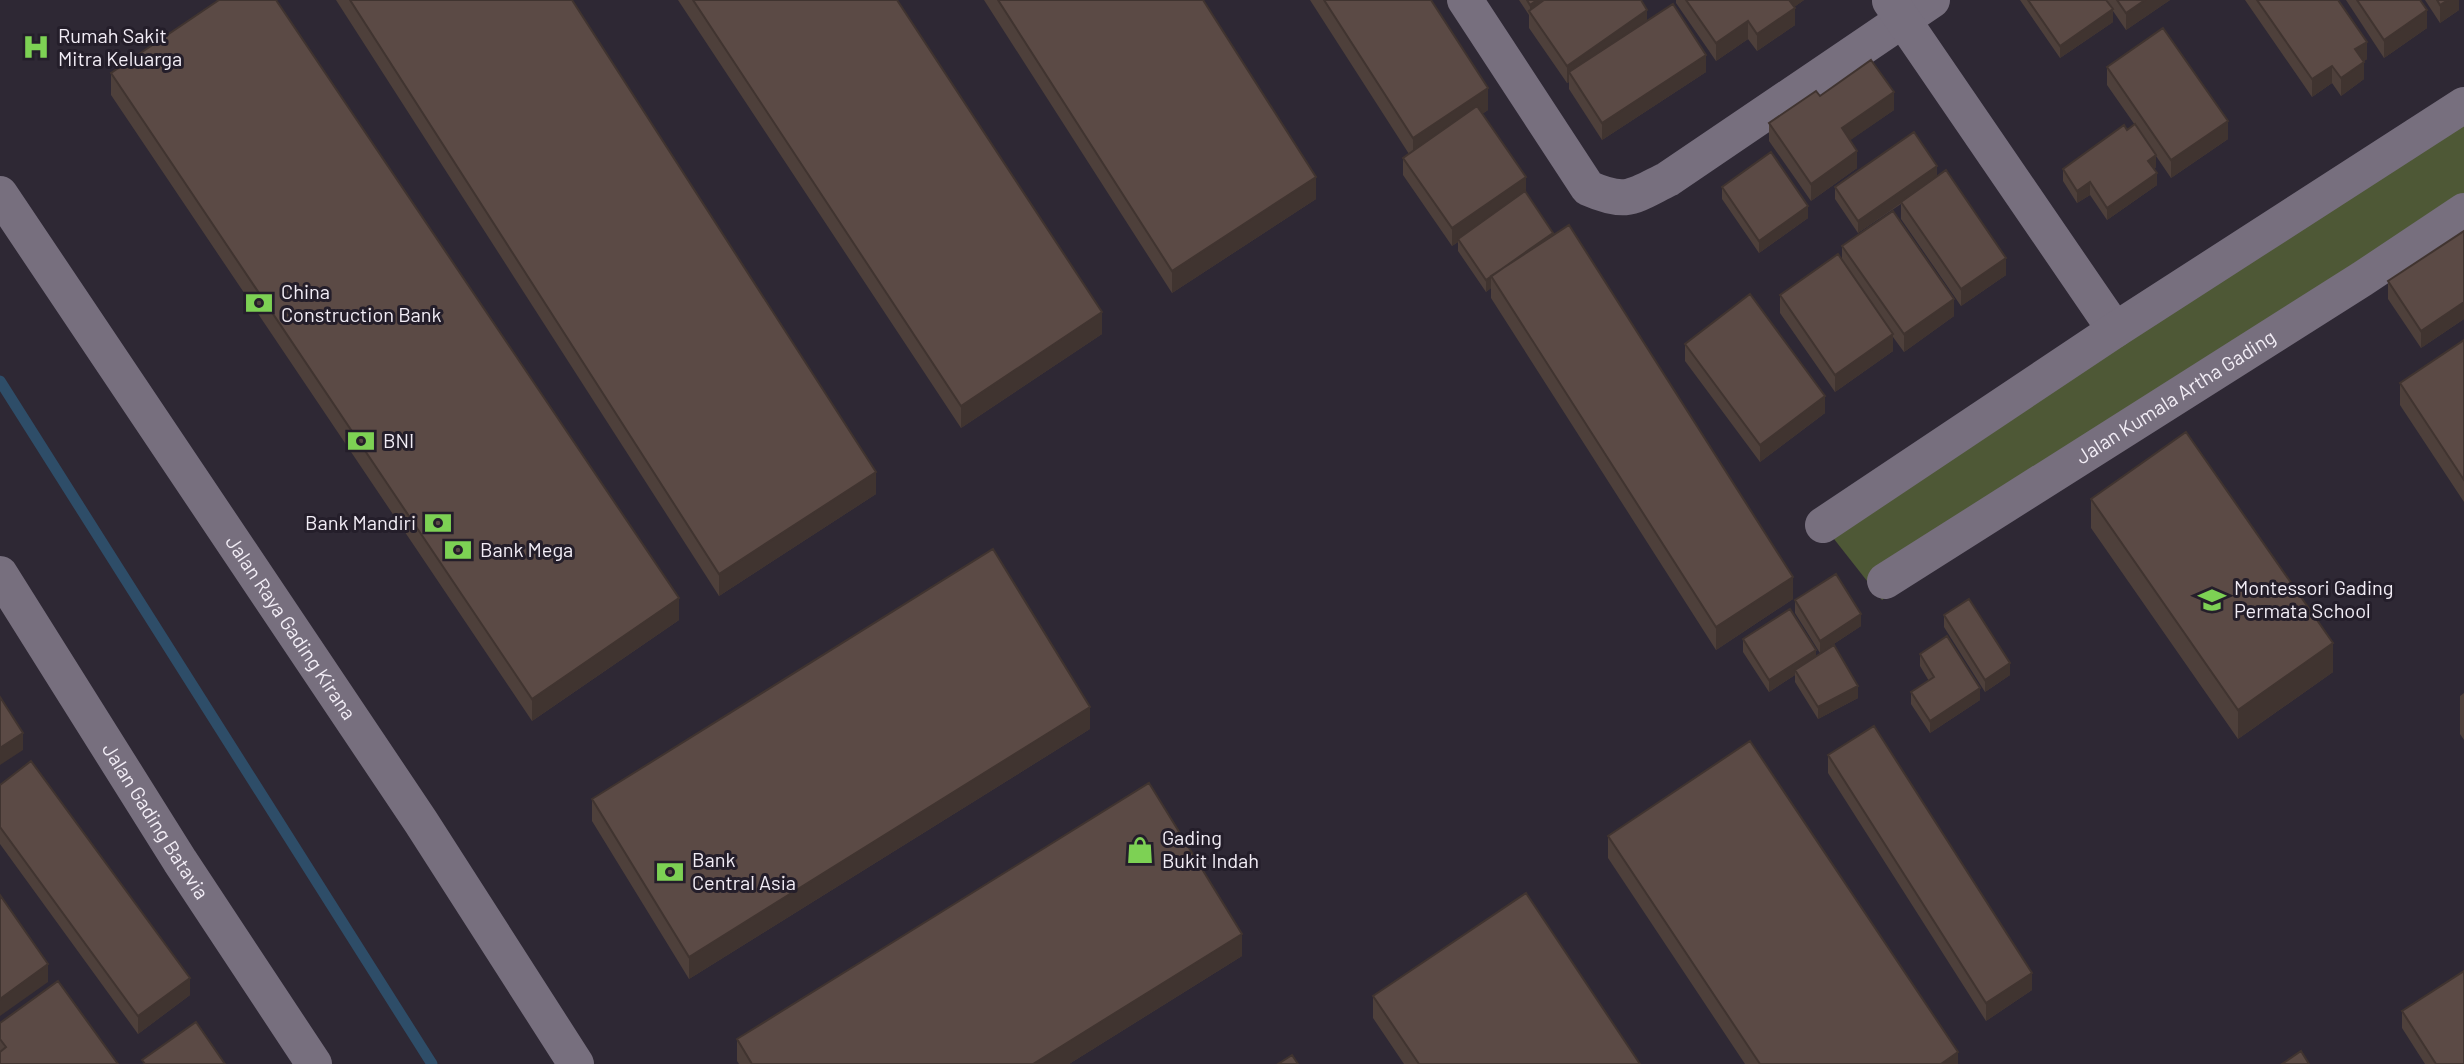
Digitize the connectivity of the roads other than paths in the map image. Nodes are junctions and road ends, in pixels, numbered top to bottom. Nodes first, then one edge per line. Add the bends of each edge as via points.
1 (1465, 0) edge
2 (1932, 0) edge
3 (1896, 10) edge
4 (2464, 105) edge
5 (0, 194) edge
6 (2464, 211) edge
7 (2115, 330) junction
8 (1823, 525) dead end
9 (0, 574) edge
10 (1885, 581) dead end
11 (314, 1064) edge
12 (576, 1064) edge

1 - 3 street via 1588,188 1611,198 1632,198 1668,179
2 - 3 street
3 - 7 street
4 - 7 street
5 - 12 street, Jalan Raya Gading Kirana via 413,809
6 - 10 street, Jalan Kumala Artha Gading
7 - 8 street
9 - 11 street, Jalan Gading Batavia

